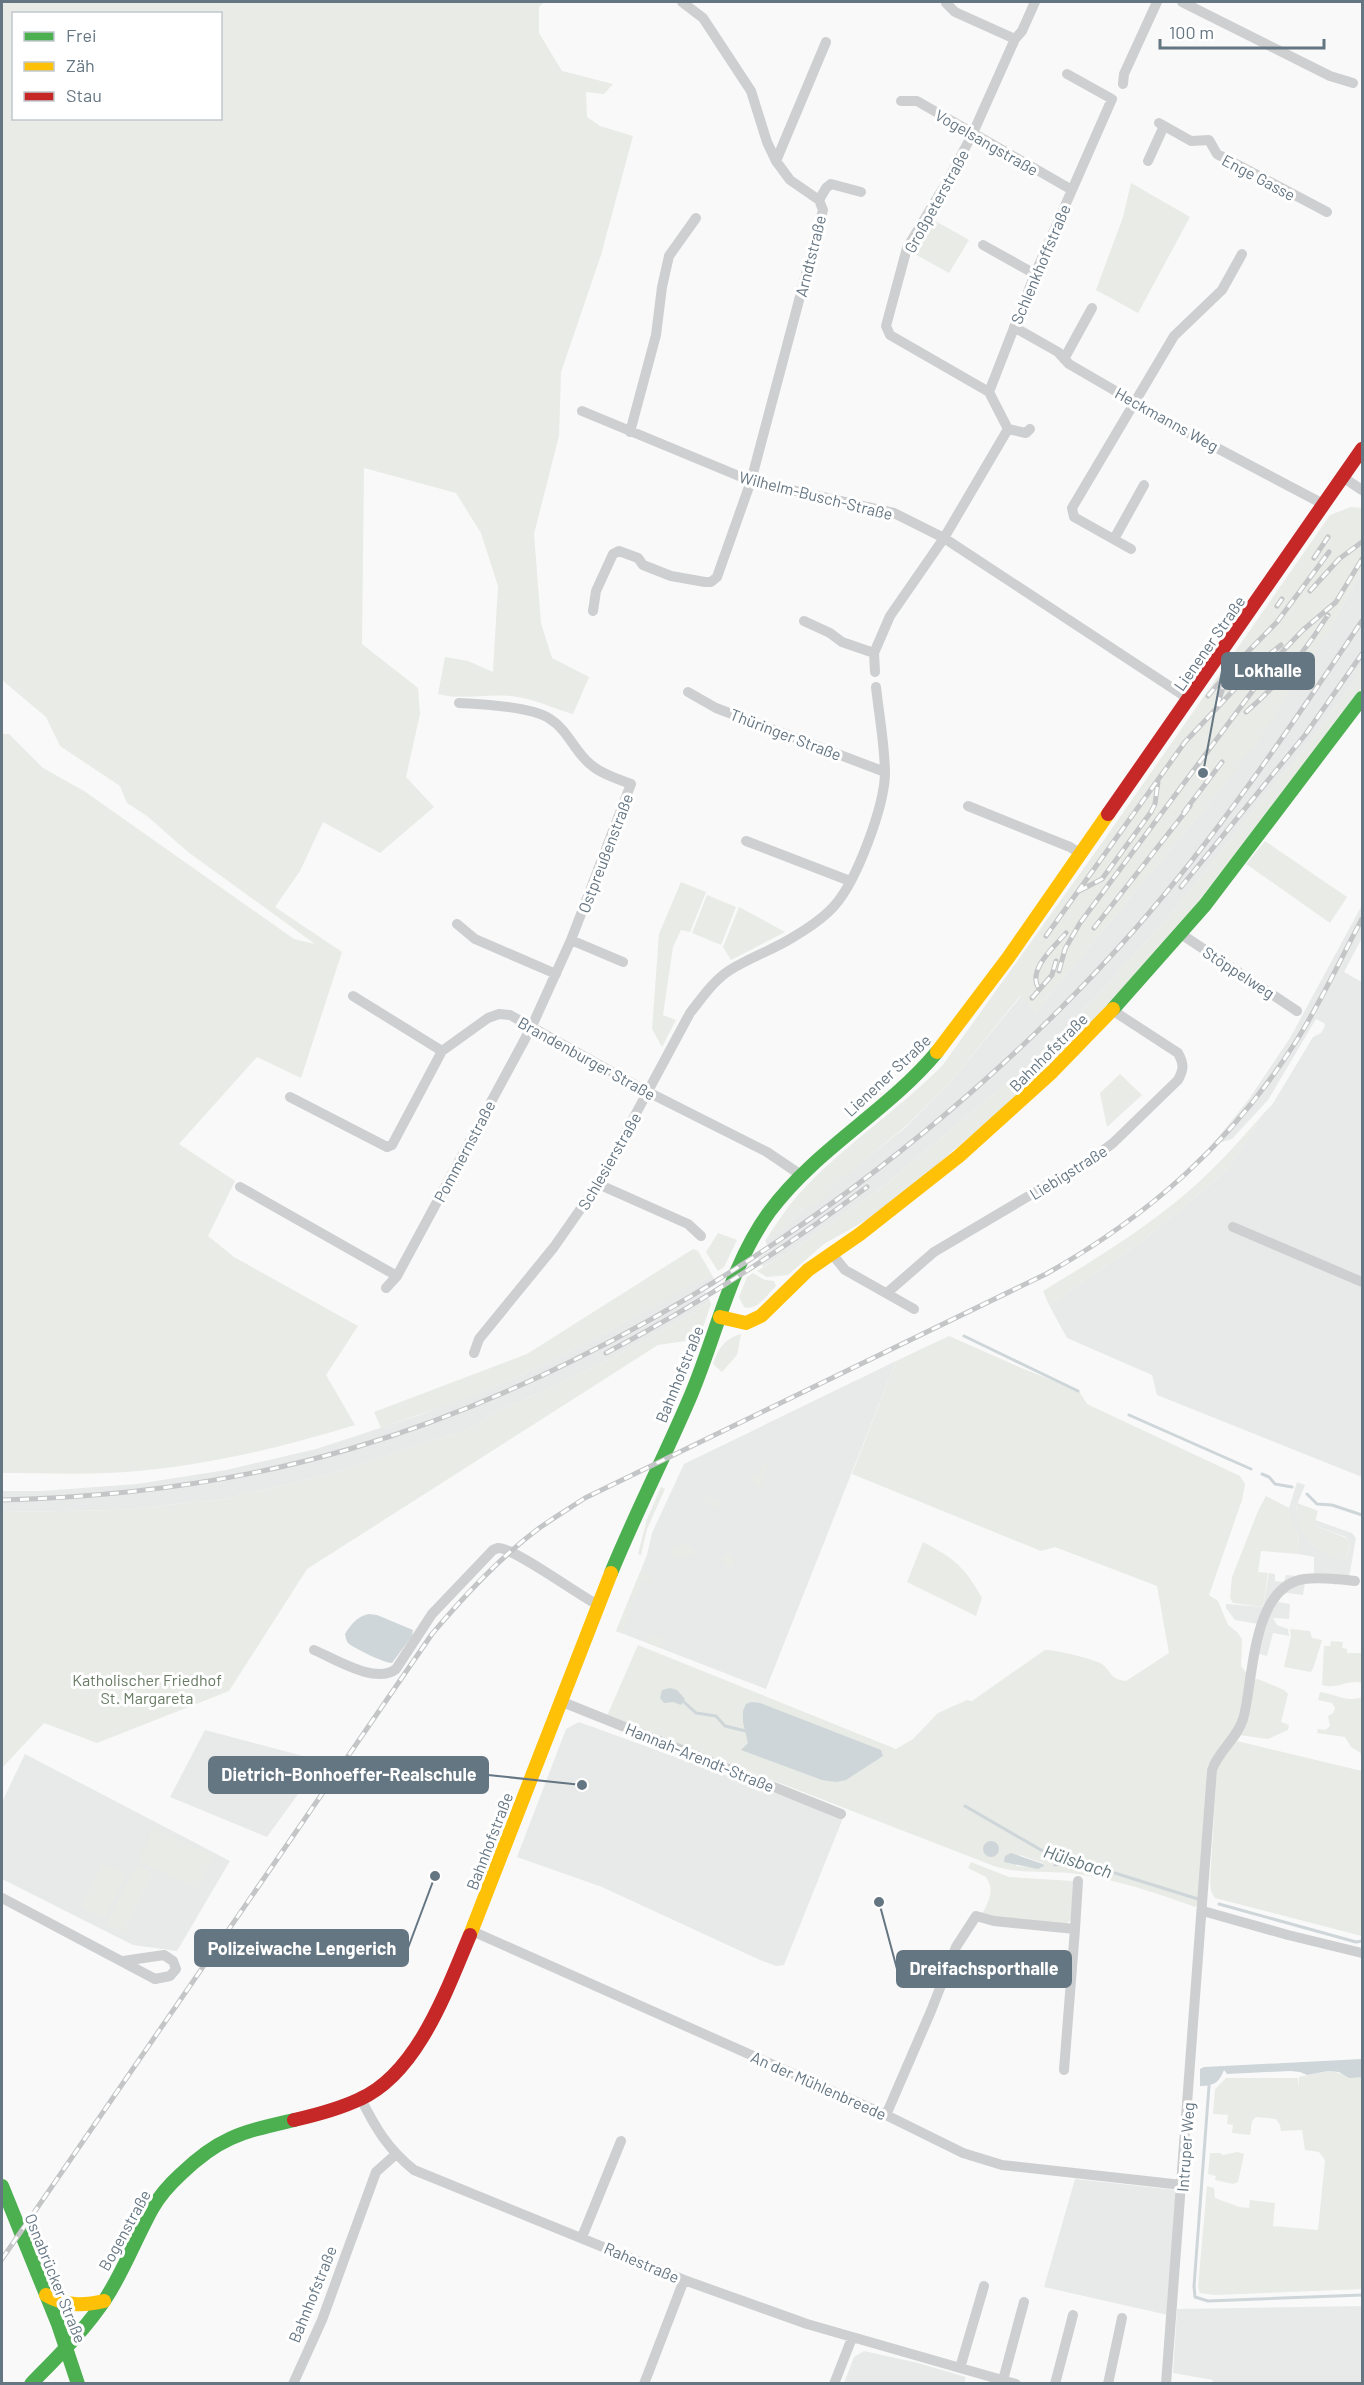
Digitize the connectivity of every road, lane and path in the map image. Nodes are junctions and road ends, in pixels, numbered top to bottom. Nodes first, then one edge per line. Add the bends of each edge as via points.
1 (682, 2) edge
2 (1035, 2) edge
3 (1157, 2) edge
4 (1182, 2) edge
5 (946, 3) edge
6 (1015, 39) junction
7 (826, 42) dead end
8 (1067, 74) dead end
9 (1353, 83) dead end
10 (1123, 84) dead end
11 (901, 101) dead end
12 (973, 133) junction
13 (1148, 160) dead end
14 (776, 161) junction
15 (1071, 190) junction
16 (861, 192) dead end
17 (819, 200) junction
18 (1327, 212) dead end
19 (696, 218) dead end
20 (983, 245) dead end
21 (1242, 254) dead end
22 (1035, 274) junction
23 (1092, 308) dead end
24 (1014, 327) junction
25 (1064, 359) junction
26 (989, 392) junction
27 (1136, 402) junction
28 (582, 411) dead end
29 (1008, 429) junction
30 (1030, 429) dead end
31 (630, 432) junction
32 (1362, 449) edge
33 (1344, 478) junction
34 (751, 481) junction
35 (1144, 485) dead end
36 (1362, 490) edge
37 (1325, 506) junction
38 (944, 538) junction
39 (1114, 539) junction
40 (1131, 549) dead end
41 (593, 611) dead end
42 (804, 621) dead end
43 (874, 653) junction
44 (875, 672) dead end
45 (876, 687) dead end
46 (688, 692) dead end
47 (1362, 698) edge
48 (1189, 699) junction
49 (459, 703) dead end
50 (885, 772) junction
51 (968, 806) dead end
52 (746, 841) dead end
53 (1081, 854) junction
54 (850, 881) junction
55 (457, 924) dead end
56 (1180, 934) junction
57 (570, 940) junction
58 (623, 962) dead end
59 (556, 974) junction
60 (353, 996) dead end
61 (1112, 1010) junction
62 (1297, 1011) dead end
63 (532, 1026) junction
64 (442, 1051) junction
65 (648, 1092) junction
66 (290, 1097) dead end
67 (801, 1175) junction
68 (598, 1184) junction
69 (240, 1187) dead end
70 (1233, 1227) dead end
71 (700, 1236) dead end
72 (832, 1254) junction
73 (397, 1276) junction
74 (1362, 1282) edge
75 (386, 1288) dead end
76 (888, 1292) junction
77 (914, 1309) dead end
78 (720, 1317) junction
79 (474, 1353) dead end
80 (1355, 1581) dead end
81 (598, 1605) junction
82 (314, 1650) dead end
83 (560, 1701) junction
84 (841, 1814) dead end
85 (1078, 1881) dead end
86 (2, 1898) edge
87 (1203, 1911) junction
88 (1074, 1929) junction
89 (471, 1930) junction
90 (1362, 1953) edge
91 (123, 1961) dead end
92 (1064, 2070) dead end
93 (361, 2099) junction
94 (886, 2115) junction
95 (621, 2141) dead end
96 (395, 2155) junction
97 (1182, 2185) junction
98 (2, 2186) edge
99 (582, 2237) junction
100 (684, 2280) junction
101 (984, 2286) dead end
102 (46, 2295) junction
103 (104, 2301) junction
104 (1024, 2302) dead end
105 (1073, 2316) dead end
106 (1122, 2318) dead end
107 (852, 2338) junction
108 (66, 2347) junction
109 (960, 2368) junction
110 (1003, 2380) junction
111 (31, 2384) edge
112 (78, 2384) edge
113 (292, 2384) edge
114 (644, 2384) edge
115 (834, 2384) edge
116 (1016, 2384) edge
117 (1055, 2384) edge
118 (1108, 2384) edge
119 (1166, 2384) edge

1 - 14 street, Arndtstraße via 703,18 751,91
2 - 6 street, Großpeterstraße
3 - 10 street
4 - 9 street via 1329,76
5 - 6 street via 955,12
6 - 12 street, Großpeterstraße
7 - 14 street
8 - 15 street, Schlenkhoffstraße via 1112,99
11 - 12 street, Vogelsangstraße via 917,101
12 - 15 street, Vogelsangstraße
12 - 26 street, Großpeterstraße via 907,248 886,326 890,335
13 - 18 street, Enge Gasse via 1161,124 1191,141 1209,140 1217,154
14 - 17 street, Arndtstraße via 790,180
15 - 22 street, Schlenkhoffstraße
16 - 17 street via 831,184
17 - 34 street, Arndtstraße via 823,210
19 - 31 street via 669,256 656,335
20 - 22 street
21 - 27 street via 1222,290 1174,336
22 - 24 street, Schlenkhoffstraße
23 - 25 street
24 - 25 street, Heckmanns Weg
24 - 26 street, Schlenkhoffstraße
25 - 27 street, Heckmanns Weg
26 - 29 street
27 - 37 street, Heckmanns Weg
27 - 39 street via 1072,508 1074,517
28 - 31 street, Wilhelm-Busch-Straße
29 - 30 street via 1026,433
29 - 38 street
31 - 34 street, Wilhelm-Busch-Straße
32 - 33 street, Lienener Straße
33 - 36 street
33 - 37 street, Lienener Straße
34 - 38 street, Wilhelm-Busch-Straße via 894,513
34 - 41 street, Arndtstraße via 717,577 711,582 671,576 619,551 613,554 596,591
35 - 39 street
37 - 48 street, Lienener Straße
38 - 43 street via 890,616
38 - 48 street, Wilhelm-Busch-Straße
39 - 40 street
42 - 43 street via 842,642
43 - 44 street
45 - 50 street, Schlesierstraße
46 - 50 street, Thüringer Straße via 716,708
47 - 56 street, Bahnhofstraße
48 - 53 street, Lienener Straße
49 - 57 street, Ostpreußenstraße via 492,704 548,717 560,726 588,763 631,784
50 - 54 street, Schlesierstraße via 877,817
51 - 53 street
52 - 54 street
53 - 67 street, Lienener Straße via 936,1054
54 - 65 street, Schlesierstraße via 836,904 819,920 730,970 707,990 690,1013
55 - 59 street via 475,939
56 - 61 street, Bahnhofstraße
56 - 62 street, Stöppelweg
57 - 58 street
57 - 59 street, Ostpreußenstraße
59 - 63 street, Ostpreußenstraße
60 - 64 street
61 - 72 street, Bahnhofstraße via 986,1134 872,1227
61 - 76 street, Liebigstraße via 1178,1053 1184,1071 1178,1080 1093,1158 934,1252
63 - 64 street, Brandenburger Straße via 499,1014
63 - 65 street, Brandenburger Straße
63 - 73 street, Pommernstraße
64 - 66 street, Brandenburger Straße via 392,1145 387,1147
65 - 67 street, Brandenburger Straße via 767,1152
65 - 68 street, Schlesierstraße
67 - 78 street, Lienener Straße via 754,1236 733,1278
68 - 71 street via 688,1224
68 - 79 street, Schlesierstraße via 554,1247 479,1339
69 - 73 street
70 - 74 street
72 - 76 street via 845,1270
72 - 78 street, Bahnhofstraße via 793,1282 755,1320 746,1323
73 - 75 street, Pommernstraße
76 - 77 street
78 - 81 street, Bahnhofstraße via 692,1394
80 - 87 street, Intruper Weg via 1304,1579 1286,1586 1273,1599 1254,1652 1241,1723 1212,1770
81 - 82 street via 512,1551 498,1548 432,1614 389,1675 370,1674
81 - 83 street, Bahnhofstraße
83 - 84 street, Hannah-Arendt-Straße
83 - 89 street, Bahnhofstraße
85 - 88 street
86 - 91 street
87 - 90 street
87 - 97 street, Intruper Weg
88 - 92 street
88 - 94 street via 976,1916 956,1947
89 - 93 street, Bahnhofstraße via 442,2001 417,2048 384,2084
89 - 94 street, An der Mühlenbreede
93 - 96 street, Rahestraße
93 - 103 street, Bogenstraße via 247,2131 221,2141 198,2157 153,2207
94 - 97 street, An der Mühlenbreede via 963,2153 1002,2165
95 - 99 street
96 - 99 street, Rahestraße via 414,2170
96 - 113 street, Bahnhofstraße via 376,2172 322,2320
97 - 119 street, Intruper Weg
98 - 102 street, Osnabrücker Straße
99 - 100 street, Rahestraße
100 - 107 street, Rahestraße
100 - 114 street
101 - 109 street
102 - 103 street via 75,2306
102 - 108 street, Osnabrücker Straße
103 - 108 street, Bogenstraße
104 - 110 street
105 - 117 street
106 - 118 street
107 - 109 street, Rahestraße
107 - 115 street
108 - 111 street, Bogenstraße
108 - 112 street, Osnabrücker Straße
109 - 110 street, Rahestraße
110 - 116 street, Rahestraße

